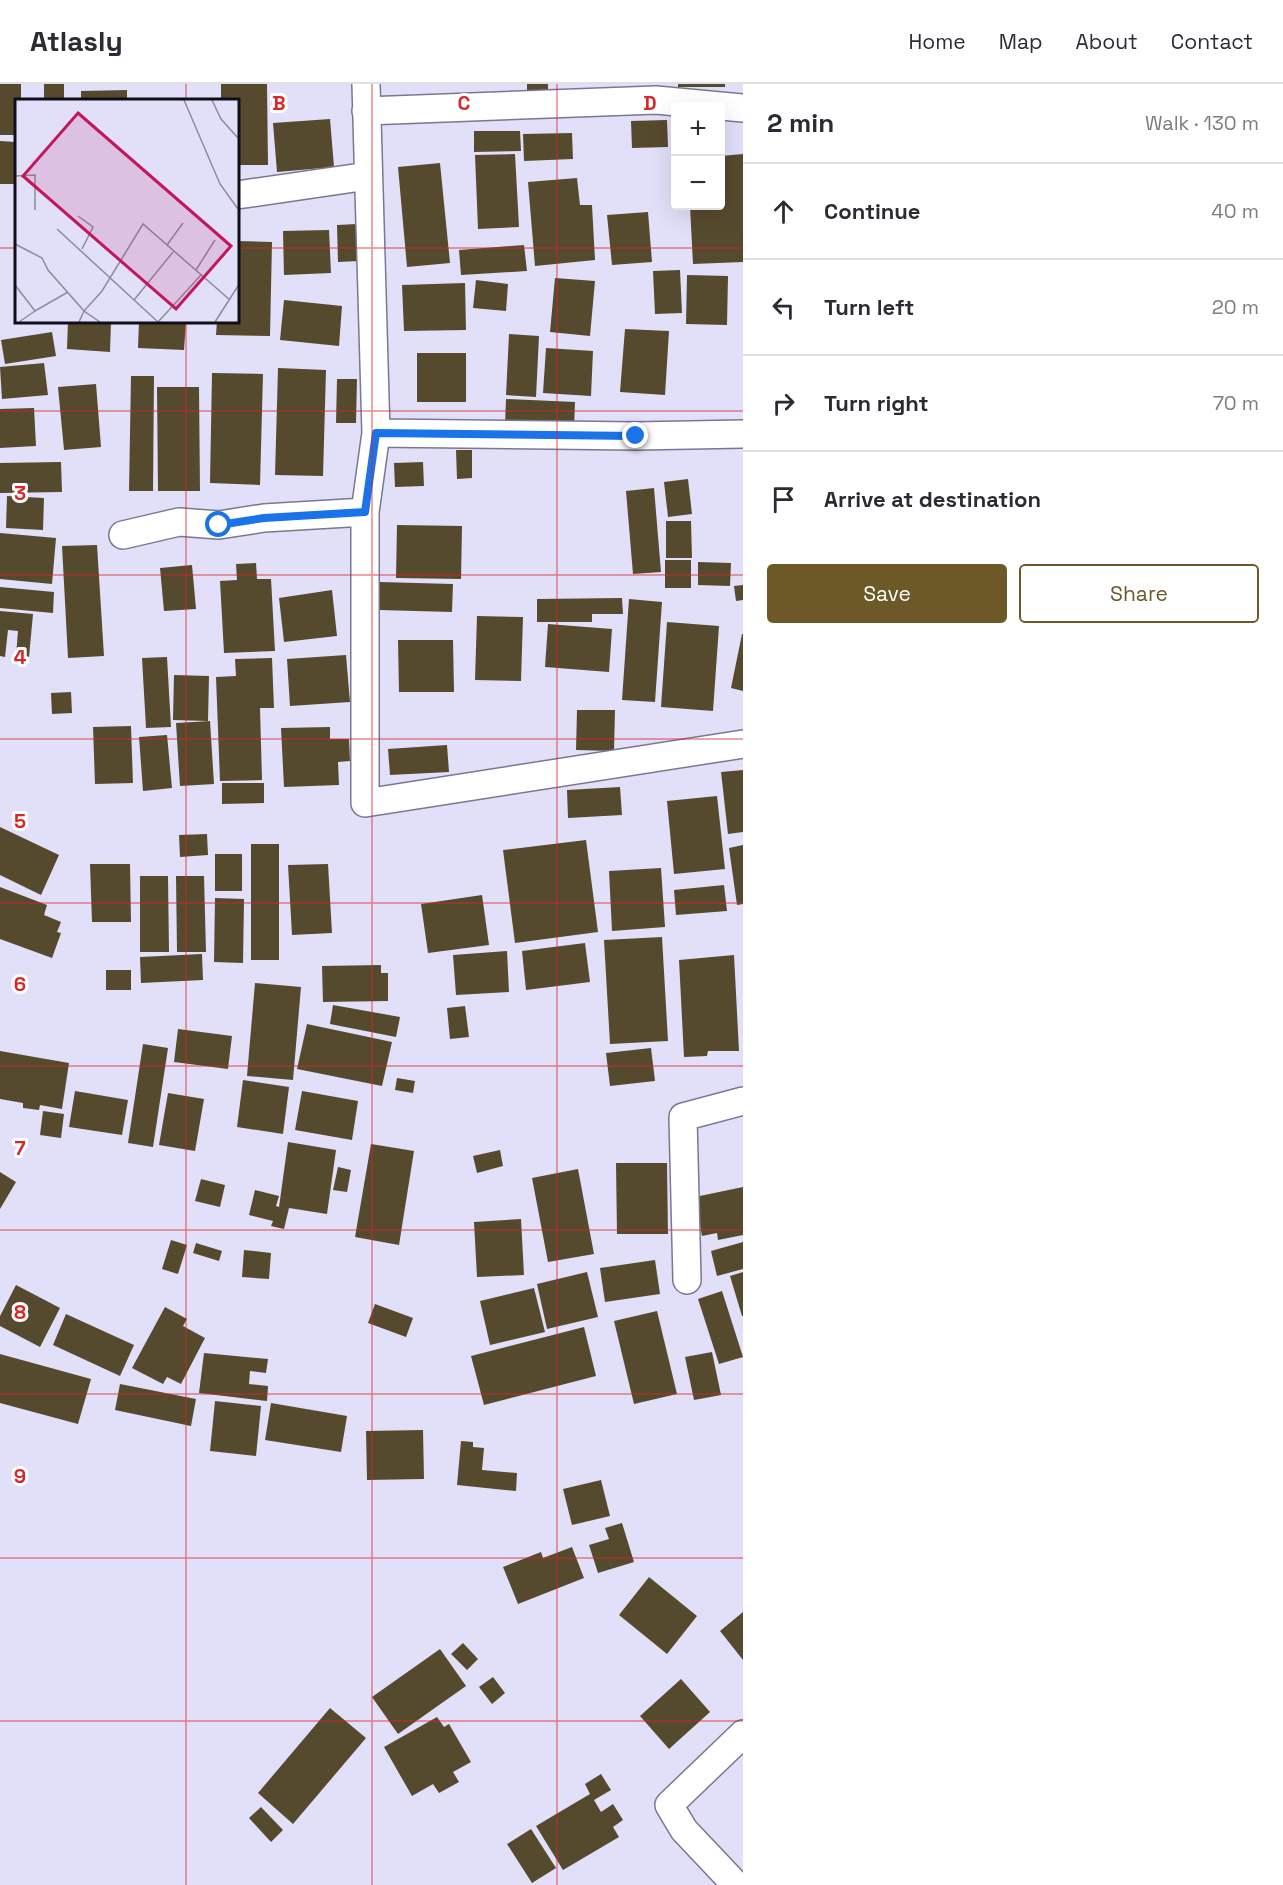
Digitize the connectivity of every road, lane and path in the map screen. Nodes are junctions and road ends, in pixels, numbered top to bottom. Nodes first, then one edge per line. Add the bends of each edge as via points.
1 (366, 84) edge
2 (743, 108) edge
3 (366, 111) junction
4 (368, 176) junction
5 (238, 195) edge
6 (376, 433) junction
7 (743, 434) edge
8 (365, 512) junction
9 (123, 535) dead end
10 (743, 744) edge
11 (743, 1101) edge
12 (687, 1280) dead end
13 (743, 1734) edge
14 (736, 1885) edge

1 - 3 street
2 - 3 street via 656,100
3 - 4 street
4 - 5 street
4 - 6 street
6 - 7 street
6 - 8 street
8 - 9 street via 219,525 179,522
8 - 10 street via 365,803
11 - 12 street via 683,1117
13 - 14 street via 669,1805 684,1830

